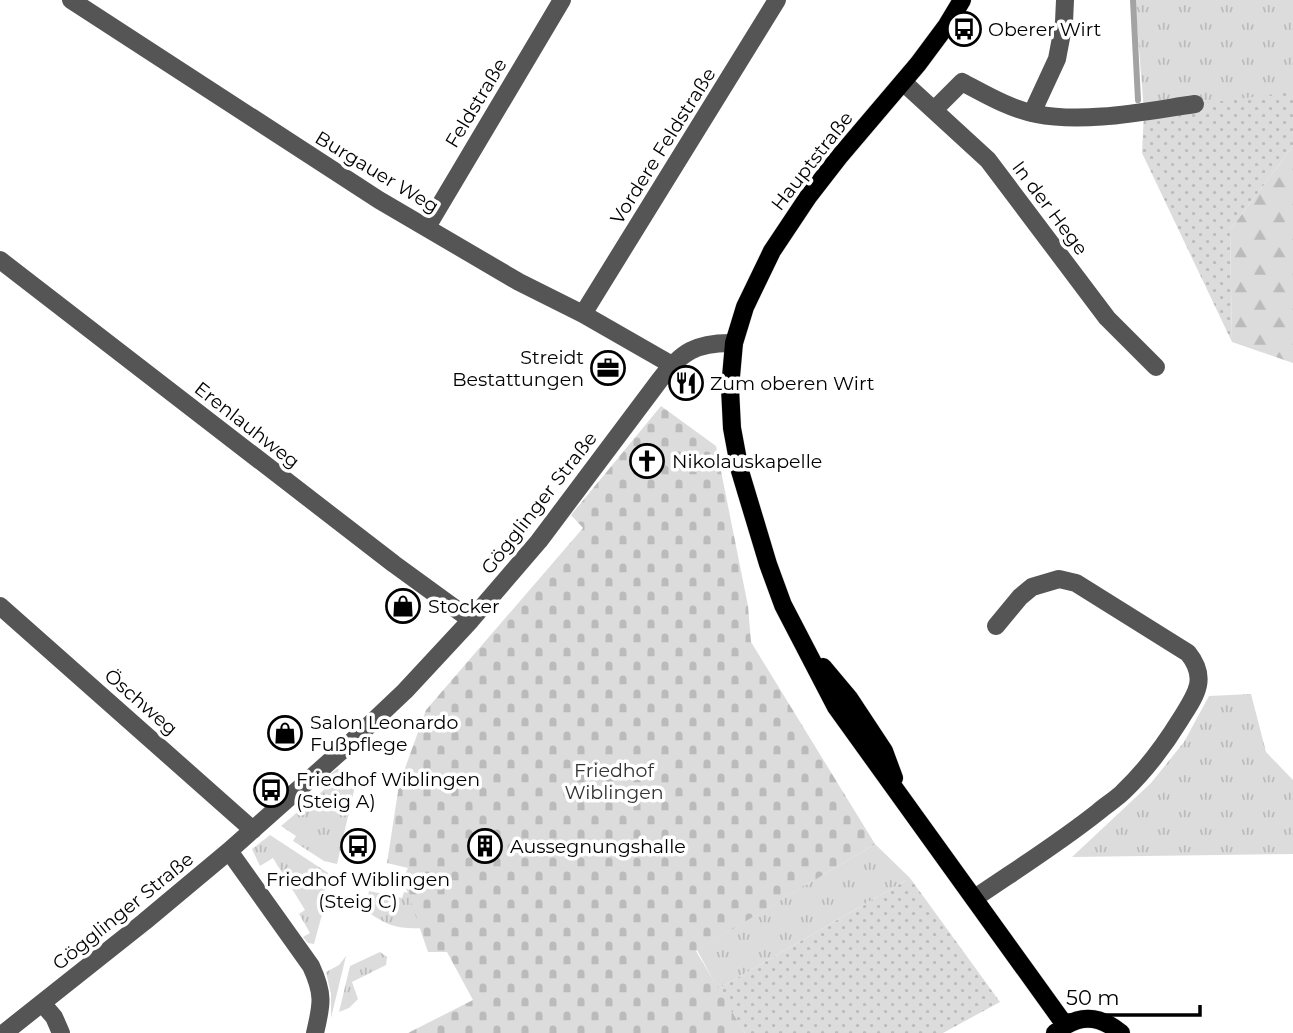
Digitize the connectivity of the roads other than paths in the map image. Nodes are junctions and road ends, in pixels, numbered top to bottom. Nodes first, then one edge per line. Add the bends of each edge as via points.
1 (71, 0) edge
2 (562, 0) edge
3 (777, 0) edge
4 (962, 0) edge
5 (1065, 0) edge
6 (903, 82) junction
7 (1195, 104) dead end
8 (934, 110) junction
9 (1032, 113) junction
10 (427, 227) junction
11 (0, 260) edge
12 (583, 314) junction
13 (734, 343) junction
14 (671, 365) junction
15 (1156, 367) dead end
16 (0, 607) edge
17 (471, 620) junction
18 (996, 626) dead end
19 (253, 830) junction
20 (229, 851) junction
21 (975, 898) junction
22 (43, 1003) junction
23 (1060, 1029) edge
24 (4, 1033) edge
25 (61, 1033) edge
26 (315, 1033) edge
27 (1121, 1033) edge

1 - 10 street, Burgauer Weg
2 - 10 street, Feldstraße
3 - 12 street, Vordere Feldstraße
4 - 6 main road, Hauptstraße
5 - 9 street via 1057,59
6 - 8 street, In der Hege
6 - 13 main road, Hauptstraße via 784,232 751,292
7 - 9 street via 1088,117
8 - 9 street via 962,82
8 - 15 street, In der Hege via 988,160 1107,318
10 - 12 street, Burgauer Weg
11 - 17 street, Erenlauhweg
12 - 14 street, Burgauer Weg
13 - 14 street, Gögglinger Straße via 701,346
13 - 21 main road, Hauptstraße via 730,388 740,471 783,605 836,707
14 - 17 street, Gögglinger Straße via 539,541
16 - 19 street, Öschweg
17 - 19 street, Gögglinger Straße via 391,705
18 - 21 street via 1032,587 1059,579 1076,583 1188,653 1199,683 1167,741 1123,792 1072,833
19 - 20 street, Gögglinger Straße
20 - 22 street, Gögglinger Straße
20 - 26 street via 311,966 321,996
21 - 23 main road, Hauptstraße
22 - 24 street, Gögglinger Straße
22 - 25 street
23 - 27 main road via 1091,1018

